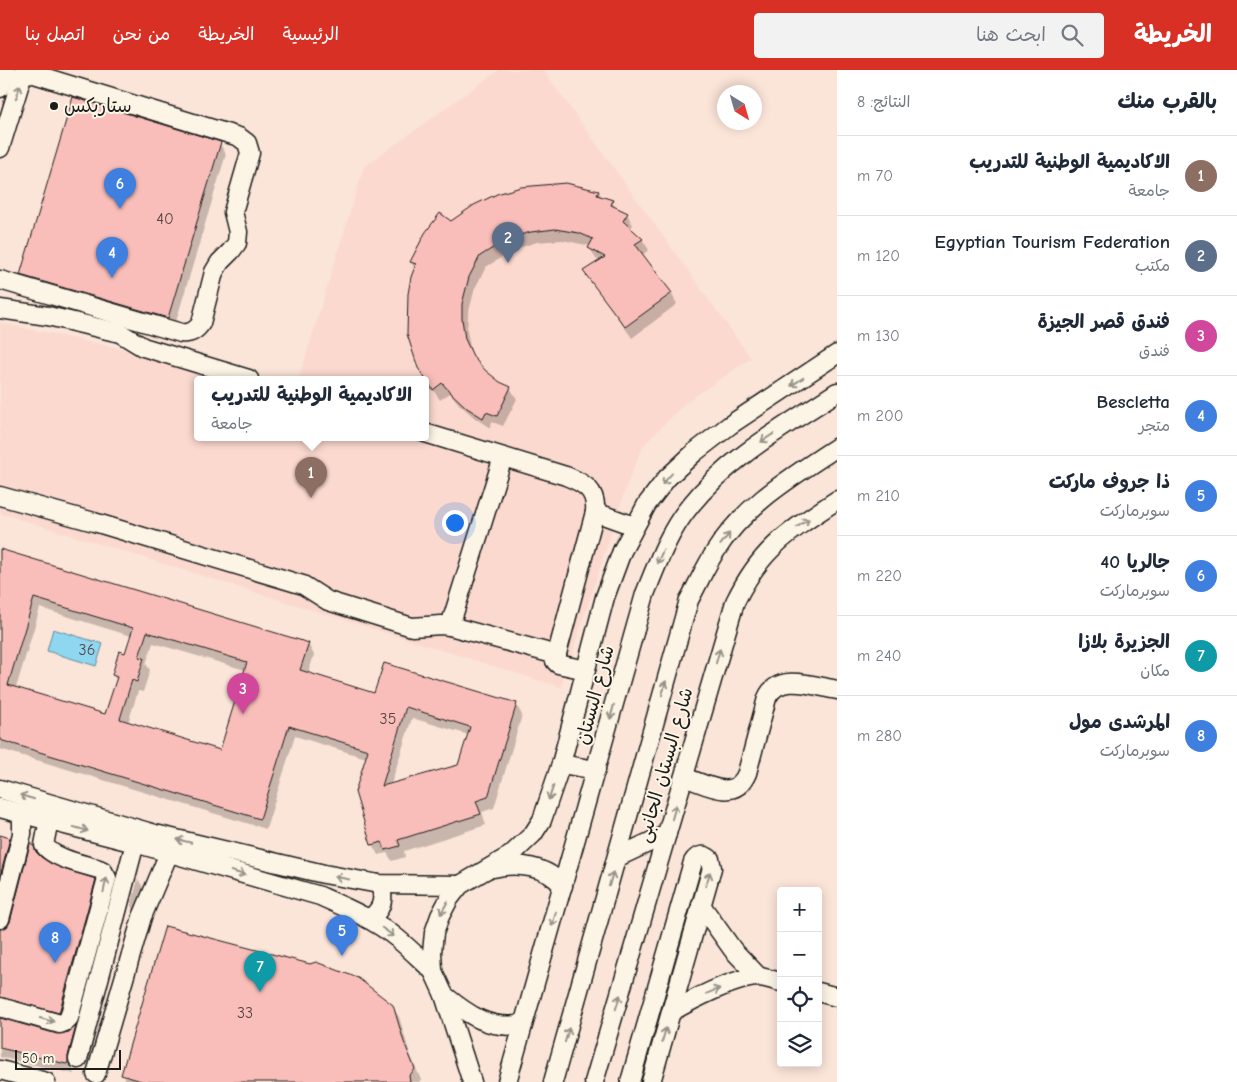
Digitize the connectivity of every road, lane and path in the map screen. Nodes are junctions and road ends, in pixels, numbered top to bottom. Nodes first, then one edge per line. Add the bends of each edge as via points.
1 (6, 70) edge
2 (24, 70) edge
3 (0, 88) edge
4 (0, 148) edge
5 (0, 280) edge
6 (0, 309) edge
7 (837, 354) edge
8 (239, 376) edge
9 (837, 392) edge
10 (429, 434) edge
11 (837, 447) edge
12 (503, 457) junction
13 (0, 496) edge
14 (837, 500) edge
15 (595, 512) junction
16 (634, 526) junction
17 (450, 626) junction
18 (557, 655) junction
19 (586, 670) junction
20 (837, 690) edge
21 (561, 764) junction
22 (596, 770) junction
23 (684, 777) junction
24 (0, 789) edge
25 (0, 808) edge
26 (19, 813) junction
27 (51, 813) junction
28 (667, 834) junction
29 (135, 844) junction
30 (169, 853) junction
31 (618, 857) junction
32 (485, 870) junction
33 (379, 884) junction
34 (460, 885) junction
35 (563, 886) junction
36 (701, 904) junction
37 (0, 918) edge
38 (368, 919) junction
39 (433, 971) junction
40 (759, 977) junction
41 (777, 981) edge
42 (822, 993) edge
43 (444, 995) junction
44 (837, 996) edge
45 (0, 1007) edge
46 (671, 1012) junction
47 (523, 1024) junction
48 (78, 1059) dead end
49 (0, 1070) edge
50 (96, 1074) dead end
51 (46, 1082) edge
52 (472, 1082) edge
53 (508, 1082) edge
54 (554, 1082) edge
55 (594, 1082) edge
56 (630, 1082) edge
57 (651, 1082) edge

1 - 3 street
4 -> 2 street
2 - 5 street via 239,137 247,143 250,152 233,212 237,242 217,267 201,323 195,331 181,333
6 - 8 street via 48,316 120,333 143,347
7 -> 16 street via 695,452 667,478
9 -> 22 street, شارع البستان via 742,455 706,488 680,520 645,594
10 - 12 street
31 -> 11 street via 681,627 702,575 715,551 750,510
12 - 15 street via 577,480 592,493
12 - 17 street
13 - 17 street via 303,585 328,601 412,627
23 -> 14 street, شارع البستان الجانبى via 728,623 744,582 756,564 787,533
15 - 16 street
15 - 18 street
16 - 19 street via 612,578
17 - 18 street
18 - 19 street via 557,664
19 - 21 street
20 - 23 street via 792,682 774,688 767,698 747,773 739,786 725,790
21 - 22 street
21 -> 32 street via 542,820 533,834 511,854
22 - 35 street, شارع البستان
28 -> 23 street, شارع البستان الجانبى
27 -> 24 street
25 - 26 street
26 - 27 street
26 - 37 street via 22,834
27 -> 29 street
33 -> 27 street
45 -> 27 street via 60,1024 69,1018 107,878 99,869 47,850 44,845
28 - 31 street
55 -> 28 street, شارع البستان الجانبى
29 - 30 street
29 - 48 street
30 -> 38 street via 320,896
30 - 50 street via 142,917
54 -> 31 street
32 - 34 street
32 - 35 street via 512,864 528,866 547,873
33 - 34 street
33 - 38 street via 382,904
34 -> 39 street via 440,916 433,943
35 -> 47 street, شارع البستان
36 - 40 street via 733,950
36 - 46 street
36 -> 56 street via 712,868 710,860 703,856 693,862
38 -> 39 street via 398,938
39 - 43 street
40 - 41 street
46 -> 40 street via 722,987
42 - 44 street
43 - 47 street via 466,1013 480,1019 501,1026
43 - 52 street
57 -> 46 street
47 - 53 street, شارع البستان
49 - 51 street

